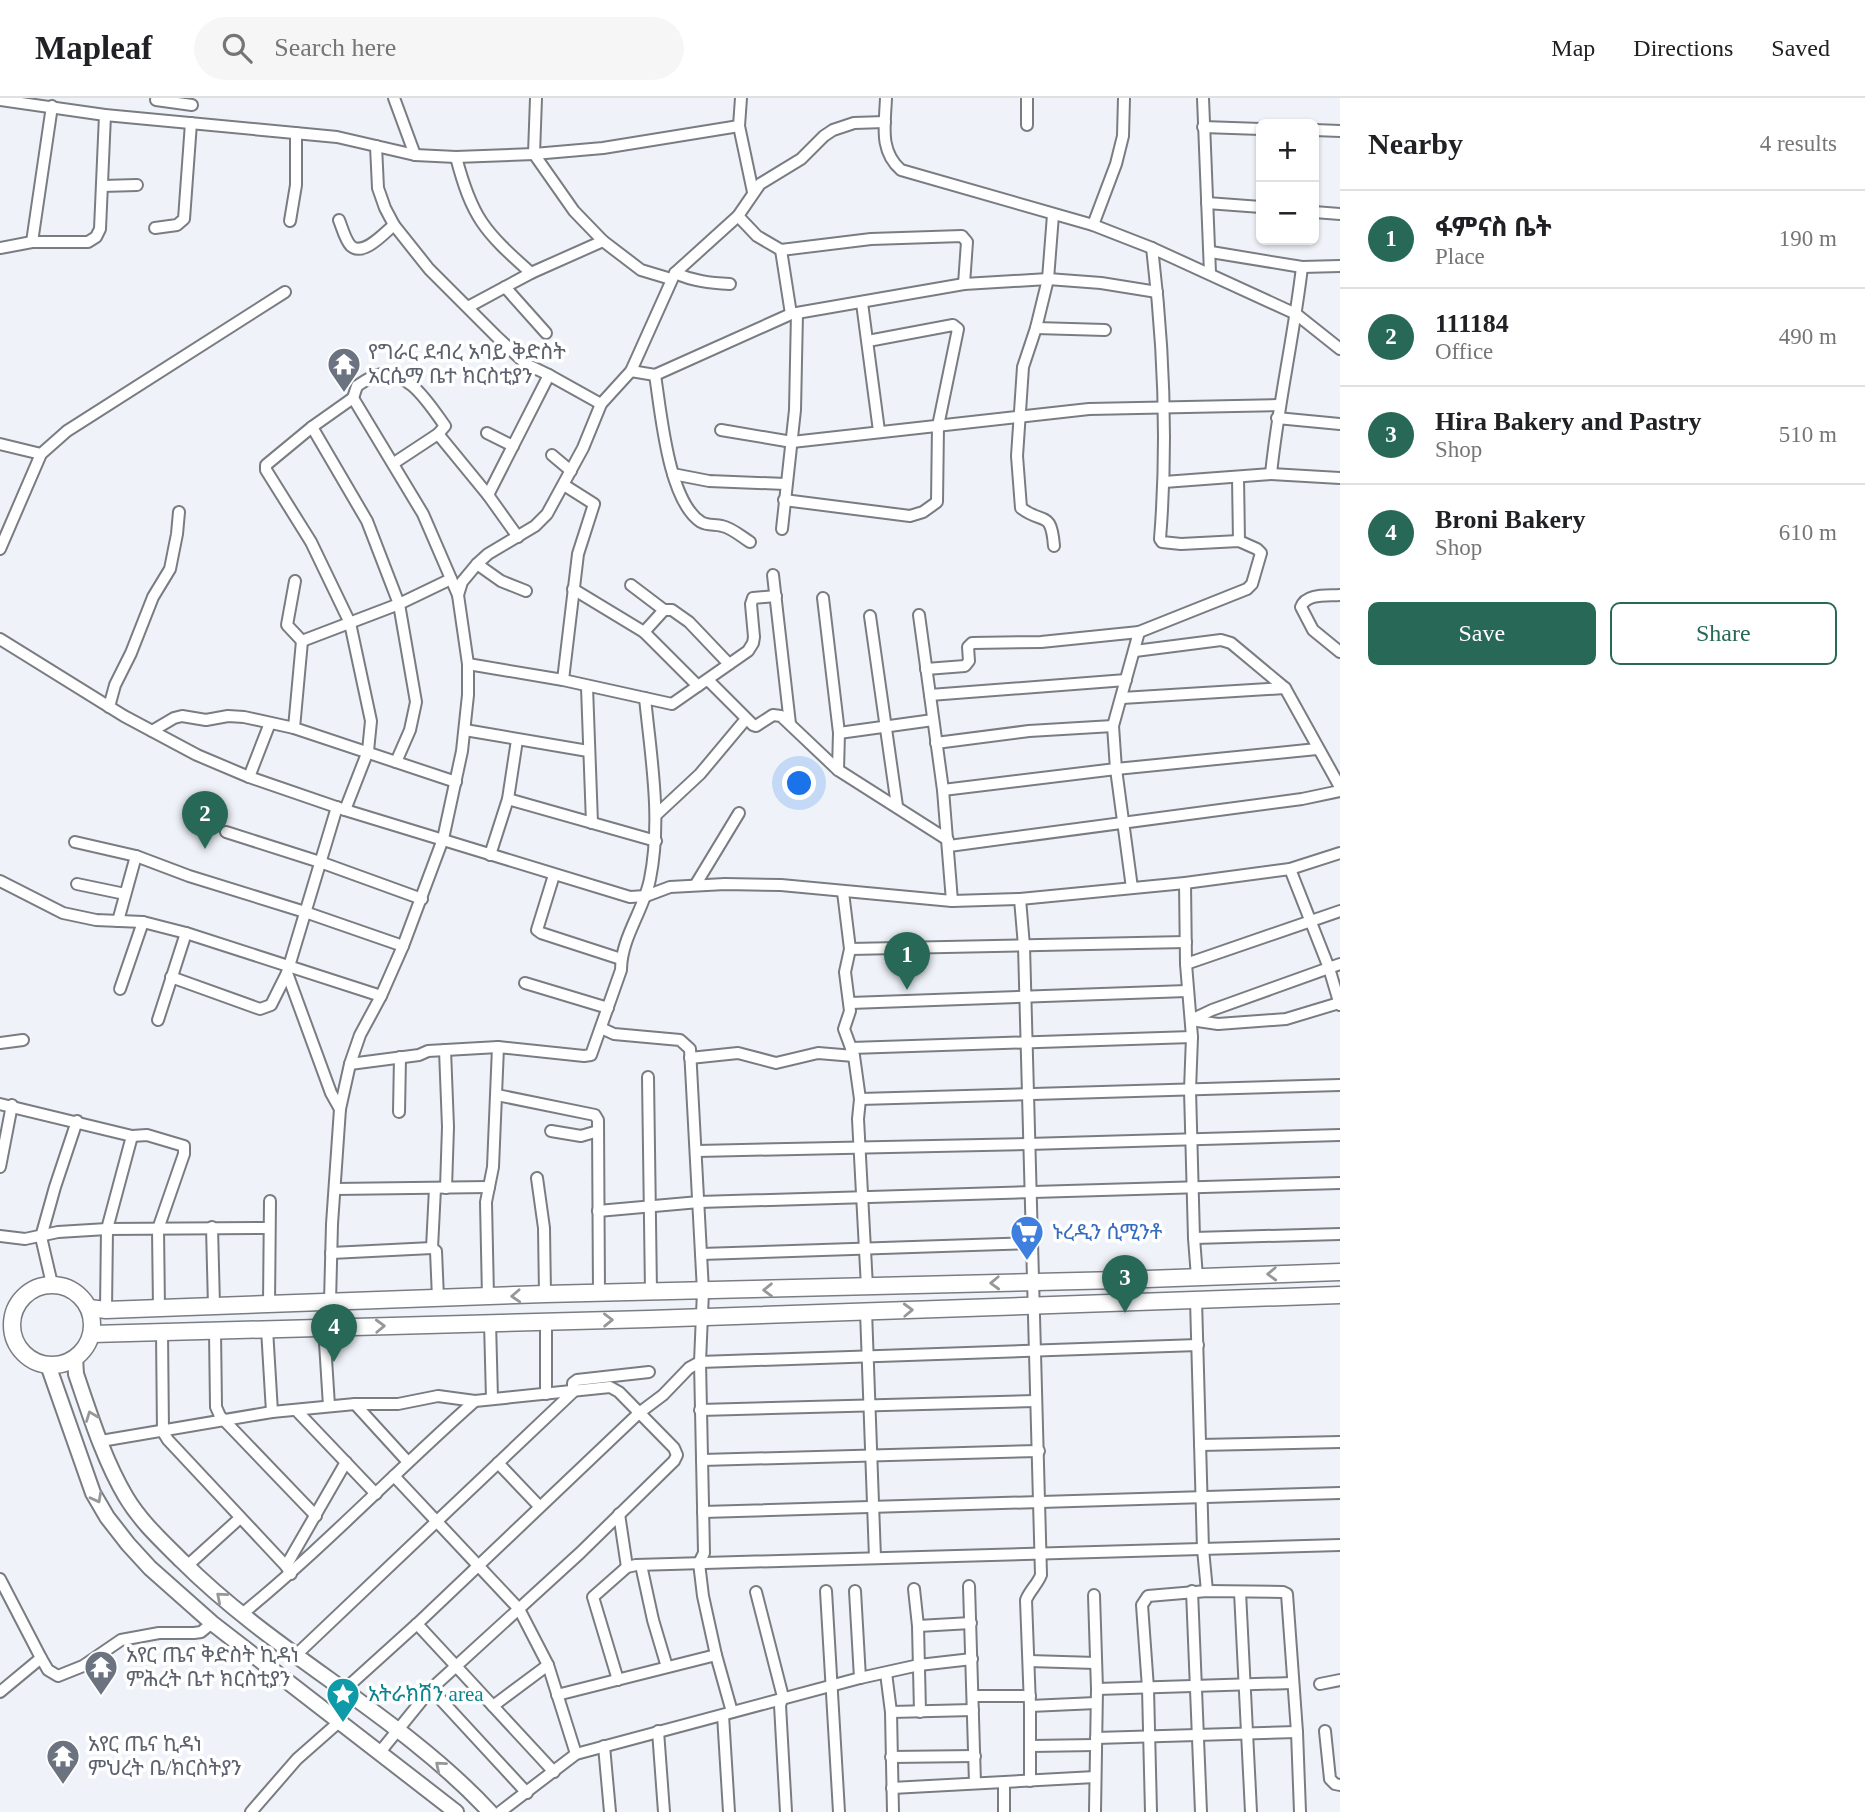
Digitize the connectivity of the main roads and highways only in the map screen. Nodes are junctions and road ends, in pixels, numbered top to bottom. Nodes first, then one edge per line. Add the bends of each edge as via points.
1 (1340, 1272) edge
2 (1340, 1295) edge
3 (89, 1308) junction
4 (7, 1314) edge
5 (92, 1334) junction
6 (8, 1341) edge
7 (75, 1358) junction
8 (48, 1365) junction
9 (502, 1811) edge
10 (456, 1812) edge

1 -> 3 highway
5 -> 2 highway
3 - 4 highway via 74,1291 52,1284 28,1293
3 - 5 highway
4 - 6 highway via 13,1332
5 - 7 highway
6 - 8 highway via 34,1361
7 - 8 highway
9 -> 7 main road via 221,1598 143,1522 126,1498 101,1441 76,1374
8 -> 10 main road via 93,1493 150,1568 212,1623

